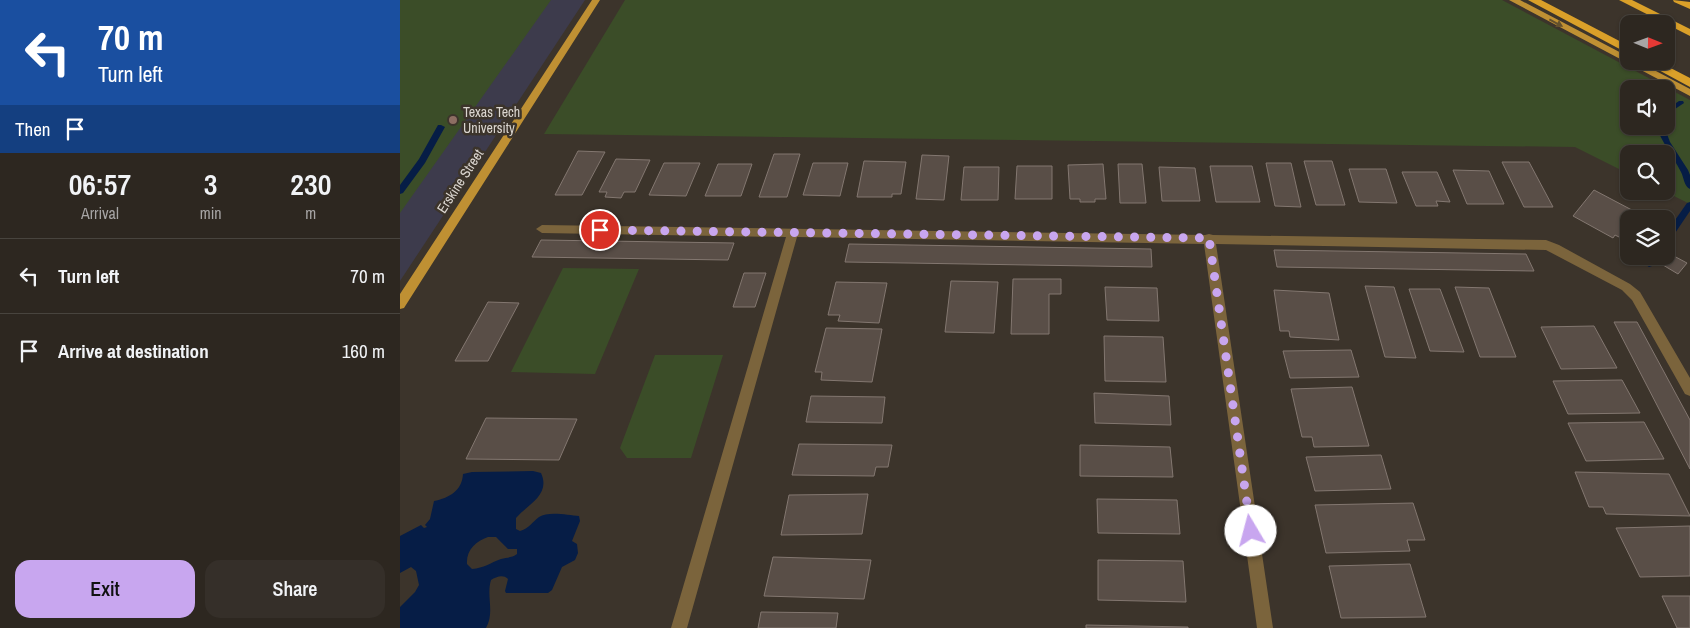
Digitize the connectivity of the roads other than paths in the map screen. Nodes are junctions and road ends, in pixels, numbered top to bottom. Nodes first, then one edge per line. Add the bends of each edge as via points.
1 (596, 0) edge
2 (1513, 0) edge
3 (1533, 0) edge
4 (1624, 0) edge
5 (1678, 0) edge
6 (1690, 6) edge
7 (1690, 33) edge
8 (1620, 46) edge
9 (1620, 56) edge
10 (1646, 70) edge
11 (1665, 70) edge
12 (1690, 83) edge
13 (1690, 93) edge
14 (542, 229) dead end
15 (793, 232) junction
16 (1209, 238) junction
17 (400, 304) edge
18 (1690, 390) edge
19 (679, 628) edge
20 (1265, 628) edge

1 - 17 main road, Erskine Street
2 -> 9 main road
3 - 8 highway
4 - 7 highway
5 - 6 highway
10 - 13 main road
11 - 12 highway
14 - 15 lane
15 - 16 lane
15 - 19 lane
16 - 18 lane via 1546,245 1626,287 1636,296
16 - 20 lane

